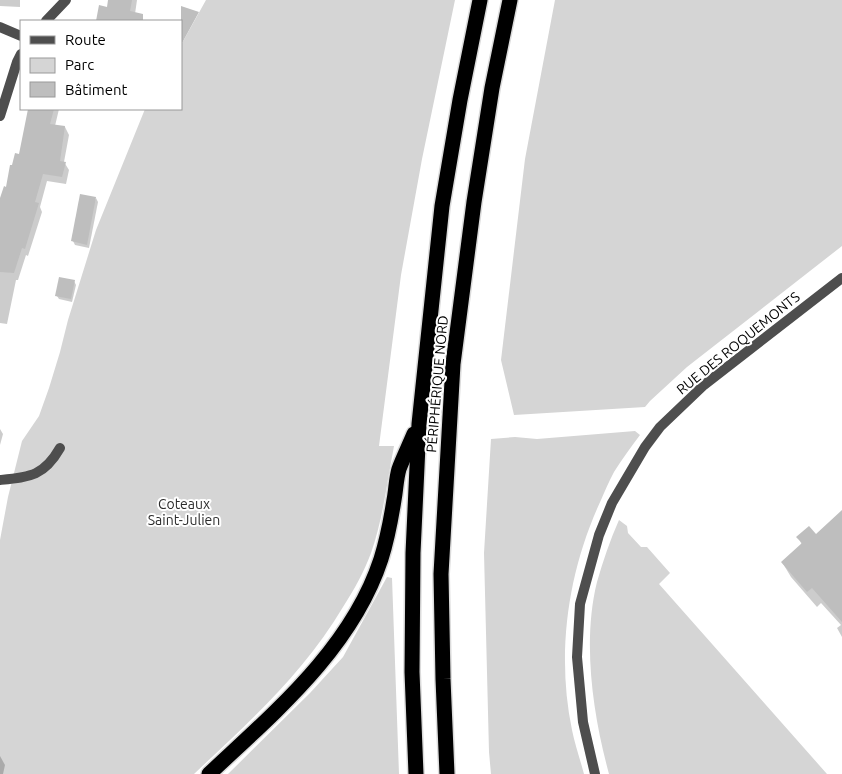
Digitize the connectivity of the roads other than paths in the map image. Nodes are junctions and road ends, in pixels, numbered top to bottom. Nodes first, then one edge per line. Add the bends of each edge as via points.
1 (66, 0) edge
2 (480, 0) edge
3 (510, 0) edge
4 (47, 20) edge
5 (0, 27) edge
6 (20, 36) edge
7 (20, 56) edge
8 (0, 116) edge
9 (842, 278) edge
10 (419, 424) junction
11 (60, 448) dead end
12 (0, 480) edge
13 (209, 774) edge
14 (416, 774) edge
15 (447, 774) edge
16 (595, 774) edge

1 - 4 street
2 - 10 highway, PÉRIPHÉRIQUE NORD via 442,206
3 - 15 highway, PÉRIPHÉRIQUE NORD via 487,116 453,364 441,574
5 - 6 street
7 - 8 street
9 - 16 street, RUE DES ROQUEMONTS via 704,385 660,427 612,503 598,535 580,604 576,657 583,722
10 - 13 highway via 399,470 381,559 371,585 346,629 302,685
10 - 14 highway, PÉRIPHÉRIQUE NORD via 412,672
11 - 12 street via 39,473

